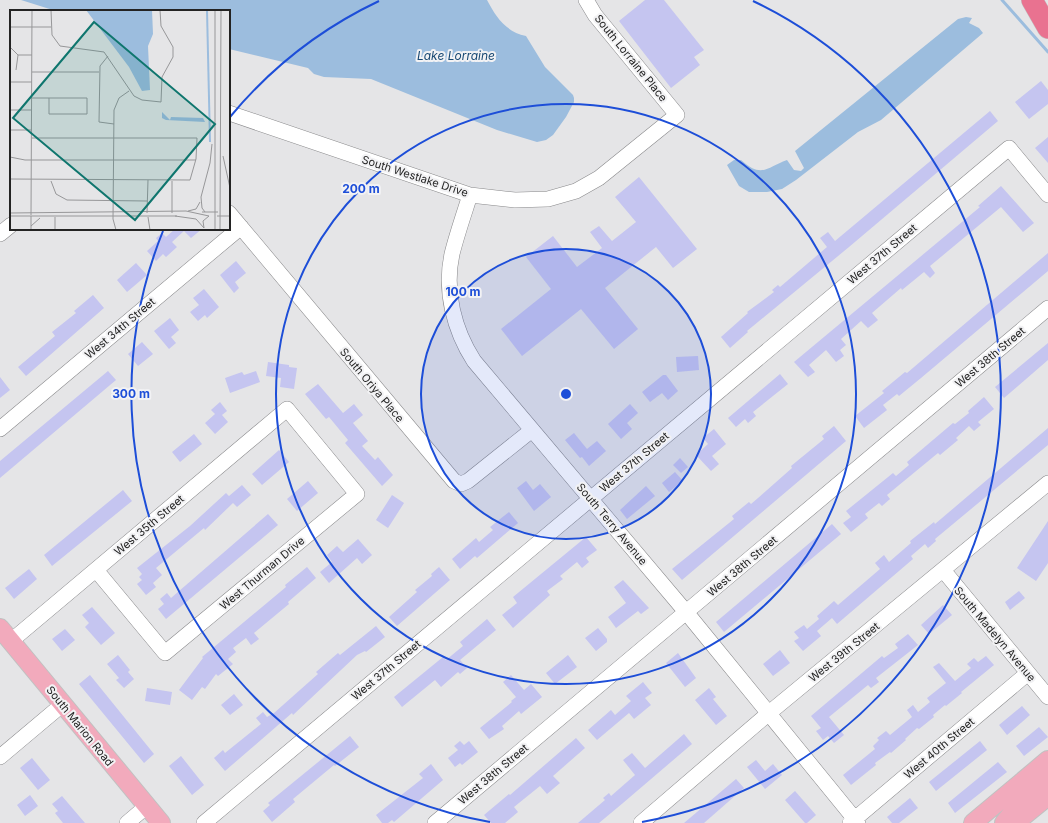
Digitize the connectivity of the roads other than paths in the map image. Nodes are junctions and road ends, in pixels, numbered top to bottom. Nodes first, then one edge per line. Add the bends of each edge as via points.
1 (586, 0) edge
2 (1032, 0) edge
3 (1048, 28) edge
4 (230, 113) edge
5 (677, 115) joint
6 (470, 195) junction
7 (1048, 195) edge
8 (230, 214) edge
9 (10, 226) edge
10 (241, 227) junction
11 (0, 234) edge
12 (1048, 308) edge
13 (286, 409) joint
14 (0, 429) edge
15 (532, 430) junction
16 (1048, 483) edge
17 (591, 498) junction
18 (96, 570) junction
19 (943, 570) junction
20 (686, 612) junction
21 (6, 635) edge
22 (1028, 674) junction
23 (1048, 698) edge
24 (63, 704) junction
25 (769, 713) junction
26 (0, 757) edge
27 (1048, 760) edge
28 (1048, 778) edge
29 (1023, 781) junction
30 (1048, 796) edge
31 (147, 806) junction
32 (854, 822) edge
33 (127, 823) edge
34 (161, 823) edge
35 (204, 823) edge
36 (435, 823) edge
37 (641, 823) edge
38 (973, 823) edge
39 (989, 823) edge
40 (1004, 823) edge
41 (1015, 823) edge

1 - 5 street, South Lorraine Place via 595,15
2 - 3 highway
4 - 6 street, South Westlake Drive
5 - 6 street, South Westlake Drive via 598,178 576,191 548,199 515,200
6 - 15 street, South Terry Avenue via 452,254 449,278 452,307 466,349
7 - 17 street, West 37th Street via 1009,148
8 - 10 street, South Oriya Place
9 - 11 street
10 - 14 street, West 34th Street
10 - 15 street, South Oriya Place via 454,481 461,484 468,481
12 - 20 street, West 38th Street
13 - 18 street, West 35th Street
13 - 18 street, West Thurman Drive via 357,494 165,653
15 - 17 street, South Terry Avenue
16 - 19 street, West 39th Street
17 - 20 street, South Terry Avenue
17 - 35 street, West 37th Street
18 - 21 street, West 35th Street
19 - 22 street, South Madelyn Avenue
19 - 25 street, West 39th Street
20 - 25 street, South Terry Avenue
20 - 36 street, West 38th Street
21 - 24 main road, South Marion Road
22 - 23 street, South Madelyn Avenue
22 - 32 street, West 40th Street
24 - 26 street
24 - 31 main road, South Marion Road
25 - 32 street, South Terry Avenue
25 - 37 street, West 39th Street
27 - 29 main road
28 - 40 main road via 1023,799
29 - 38 main road
29 - 39 main road
30 - 41 main road
31 - 33 street
31 - 34 main road, South Marion Road

